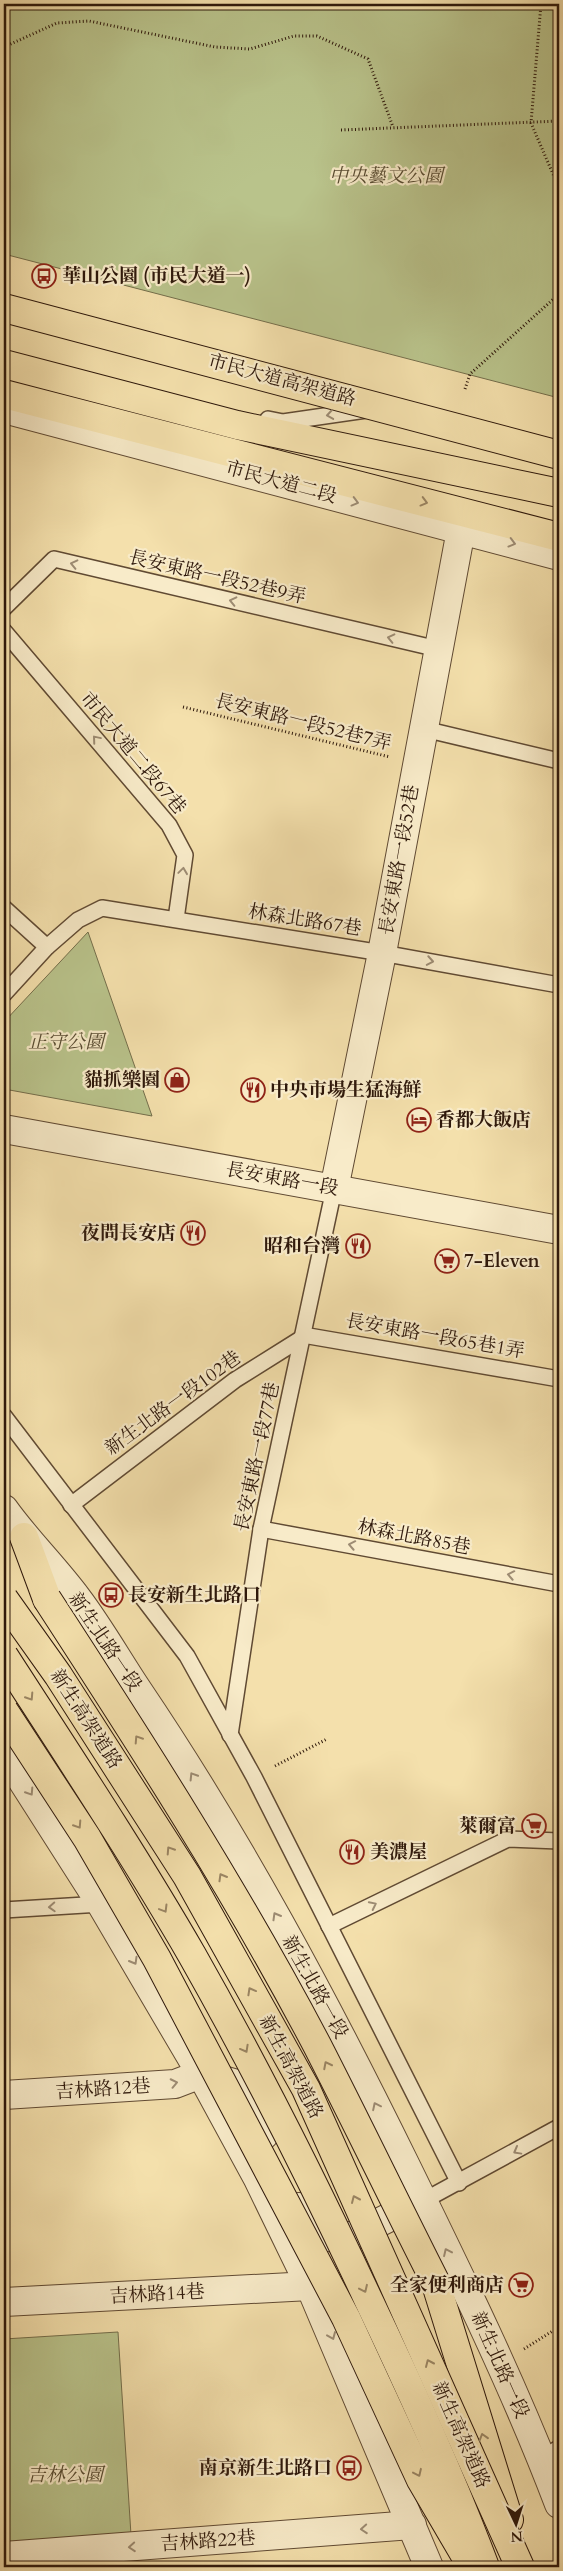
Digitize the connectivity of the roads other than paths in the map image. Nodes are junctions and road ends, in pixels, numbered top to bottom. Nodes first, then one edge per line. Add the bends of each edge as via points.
1 (4, 304) edge
2 (4, 308) edge
3 (9, 360) edge
4 (4, 394) edge
5 (395, 406) junction
6 (4, 409) edge
7 (559, 450) edge
8 (559, 455) edge
9 (492, 480) junction
10 (559, 493) edge
11 (559, 504) edge
12 (461, 530) junction
13 (559, 536) edge
14 (559, 556) edge
15 (4, 608) edge
16 (4, 631) edge
17 (438, 649) junction
18 (424, 729) junction
19 (559, 761) edge
20 (4, 908) edge
21 (176, 919) junction
22 (48, 947) junction
23 (382, 953) junction
24 (559, 985) edge
25 (4, 994) edge
26 (4, 1129) edge
27 (334, 1189) junction
28 (559, 1230) edge
29 (303, 1336) junction
30 (559, 1379) edge
31 (4, 1416) edge
32 (71, 1505) junction
33 (4, 1509) edge
34 (261, 1528) junction
35 (24, 1537) junction
36 (559, 1584) edge
37 (4, 1599) edge
38 (4, 1656) edge
39 (4, 1710) edge
40 (230, 1735) junction
41 (4, 1752) edge
42 (559, 1841) edge
43 (101, 1904) junction
44 (4, 1910) edge
45 (329, 1926) junction
46 (201, 2074) junction
47 (4, 2095) edge
48 (559, 2127) edge
49 (459, 2183) junction
50 (424, 2201) junction
51 (346, 2239) junction
52 (310, 2286) junction
53 (4, 2302) edge
54 (550, 2453) edge
55 (386, 2463) junction
56 (559, 2504) edge
57 (412, 2525) junction
58 (4, 2556) edge
59 (55, 2560) edge
60 (429, 2567) edge
61 (472, 2567) edge
62 (485, 2567) edge
63 (522, 2567) edge

1 - 5 street
2 - 8 highway, 市民大道高架道路, bridge
5 -> 3 lane via 283,422
3 - 9 highway via 237,425
4 -> 13 highway
5 - 7 street via 454,419
6 -> 12 street, 市民大道二段
9 - 10 highway
9 - 11 highway
12 -> 14 street, 市民大道二段
12 - 17 street, 長安東路一段52巷
17 -> 15 lane, 長安東路一段52巷9弄 via 54,559
21 -> 16 lane, 市民大道二段67巷 via 185,855 169,825
17 - 18 street, 長安東路一段52巷
18 - 19 lane
18 - 23 street, 長安東路一段52巷
20 - 22 lane
21 - 22 lane, 林森北路67巷 via 102,908 78,920
21 - 23 lane, 林森北路67巷
22 - 25 lane
23 -> 24 lane, 林森北路67巷
23 - 27 street, 長安東路一段52巷
26 - 27 street, 長安東路一段
27 - 28 street, 長安東路一段
27 - 29 lane, 長安東路一段77巷
29 - 30 lane, 長安東路一段65巷1弄
29 - 32 lane, 新生北路一段102巷 via 235,1380
29 - 34 lane, 長安東路一段77巷
31 - 32 lane
32 - 40 lane via 186,1656
33 - 35 street, 新生北路一段
36 -> 34 lane, 林森北路85巷
34 - 40 lane, 長安東路一段77巷
50 -> 35 street, 新生北路一段 via 346,2042 225,1827 77,1598
63 -> 35 highway, bridge via 435,2281 316,2044 266,1953 147,1753 48,1599
63 -> 37 highway, 新生高架道路, bridge via 306,2089 187,1876 58,1675
38 -> 62 highway, 新生高架道路, bridge via 191,1953 252,2062 315,2185 432,2435
39 -> 61 highway, bridge via 87,1838 157,1959 346,2318 421,2480
40 - 45 lane
41 -> 43 street
45 -> 42 lane via 508,1839
43 -> 44 lane
43 -> 46 street
45 - 49 lane
47 -> 46 street, 吉林路12巷 via 175,2084
46 - 51 street via 240,2085 312,2235
46 - 52 street via 257,2177
48 -> 49 lane
49 - 50 lane
50 - 51 street
54 -> 50 street, 新生北路一段 via 500,2364
51 - 55 street via 331,2272 399,2444
52 - 53 street, 吉林路14巷
52 -> 55 street
54 - 56 street, 新生北路一段
55 - 57 street
57 -> 59 street, 吉林路22巷
57 - 60 street
58 - 59 street, 吉林路22巷

